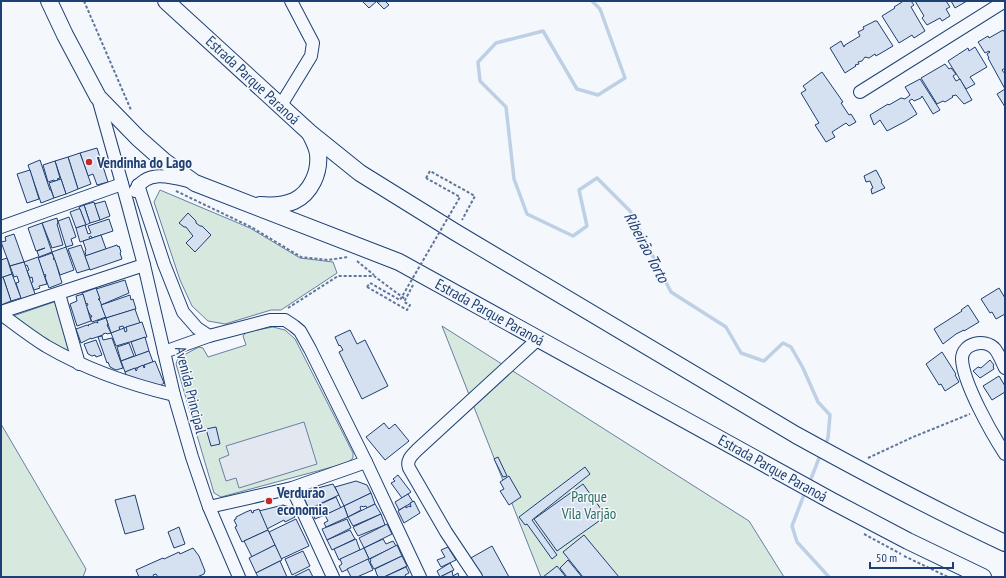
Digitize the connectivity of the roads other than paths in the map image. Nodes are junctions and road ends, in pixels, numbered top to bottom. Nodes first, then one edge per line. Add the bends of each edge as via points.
1 (49, 1) edge
2 (59, 1) edge
3 (166, 1) edge
4 (291, 1) edge
5 (1005, 1) edge
6 (65, 35) junction
7 (860, 92) dead end
8 (98, 96) junction
9 (281, 105) junction
10 (309, 132) junction
11 (195, 183) junction
12 (122, 184) junction
13 (138, 185) junction
14 (128, 205) junction
15 (250, 205) junction
16 (1, 227) edge
17 (144, 265) junction
18 (59, 294) junction
19 (1, 313) edge
20 (209, 336) junction
21 (538, 338) junction
22 (164, 352) junction
23 (79, 364) junction
24 (1005, 368) edge
25 (174, 396) junction
26 (1003, 447) edge
27 (366, 462) junction
28 (292, 488) junction
29 (209, 507) junction
30 (1005, 543) edge
31 (239, 577) edge
32 (333, 577) edge
33 (420, 577) edge
34 (476, 577) edge
35 (983, 577) edge

1 - 6 main road, Estrada Parque Paranoá
2 - 6 main road
3 - 9 main road, Estrada Parque Paranoá
4 - 9 street via 313,43 310,56
5 - 7 street
6 - 8 main road, Estrada Parque Paranoá
8 - 11 main road, Estrada Parque Paranoá via 164,162
8 - 12 street, Avenida Principal
9 - 10 main road, Estrada Parque Paranoá
10 - 15 main road via 318,159 315,178 308,190 286,204
10 - 30 main road, Estrada Parque Paranoá via 360,173 796,435
11 - 13 street via 168,175 149,178
11 - 15 main road, Estrada Parque Paranoá
12 - 14 street, Avenida Principal
12 - 16 street
13 - 14 street
13 - 20 street via 183,312 197,328
14 - 17 street, Avenida Principal
15 - 21 main road, Estrada Parque Paranoá via 399,262
17 - 18 street
17 - 22 street, Avenida Principal
18 - 19 street
18 - 23 street
19 - 23 street via 46,345
20 - 22 street
20 - 27 street via 270,320 284,320 294,326 300,331
21 - 34 street via 408,461 409,468
21 - 35 main road, Estrada Parque Paranoá via 832,501
22 - 25 street, Avenida Principal
23 - 25 street via 126,383
24 - 26 street via 995,349 988,344 973,344 962,354 967,380
25 - 29 street, Avenida Principal
27 - 28 street
27 - 33 street
28 - 29 street
28 - 32 street
29 - 31 street, Avenida Principal

